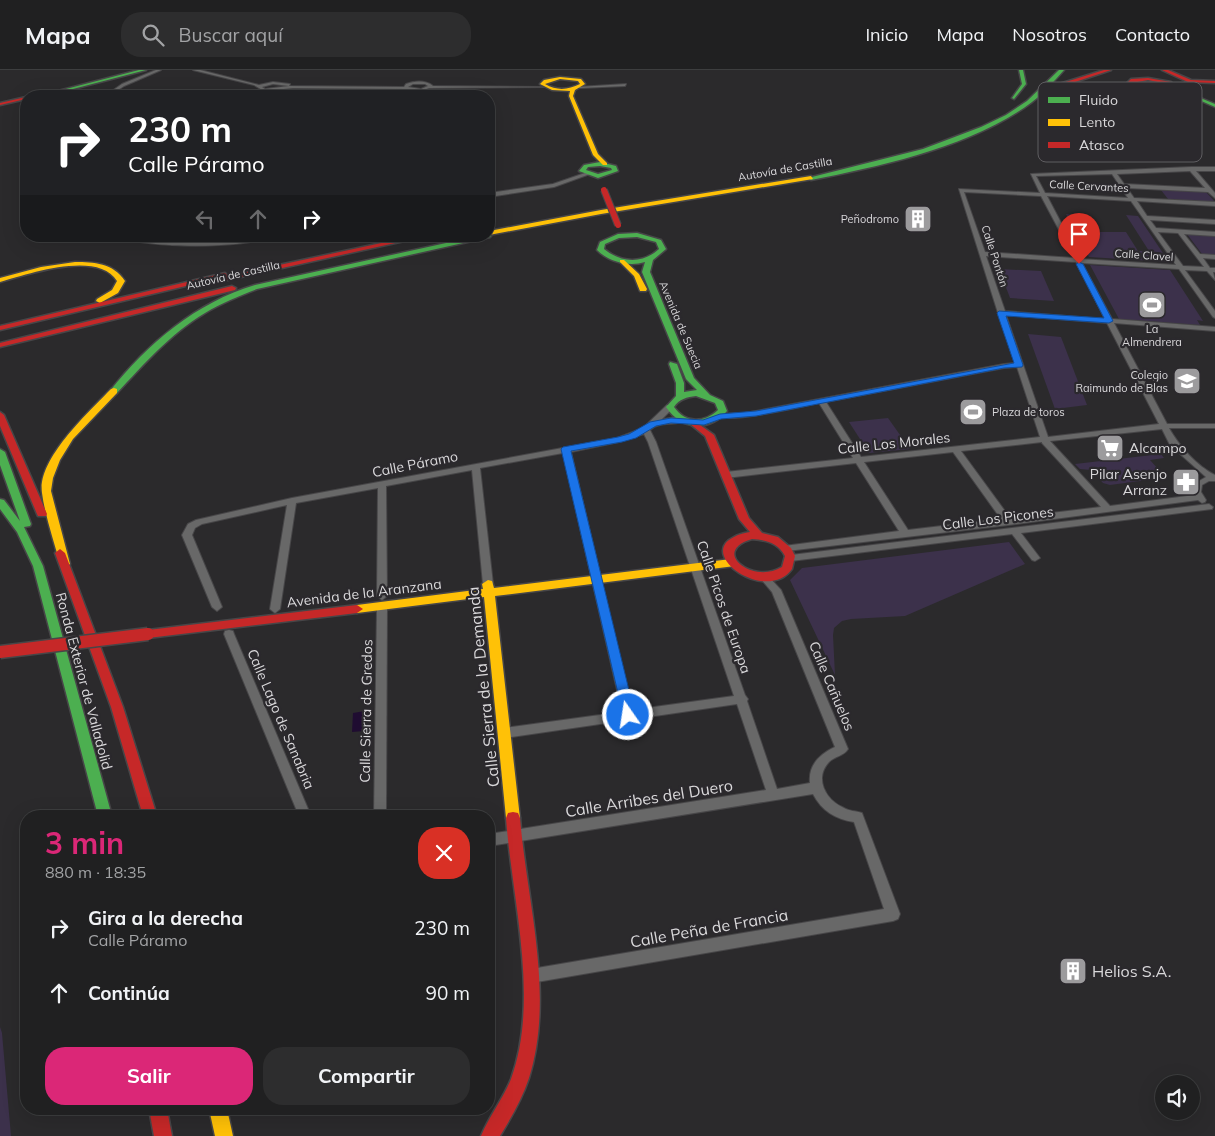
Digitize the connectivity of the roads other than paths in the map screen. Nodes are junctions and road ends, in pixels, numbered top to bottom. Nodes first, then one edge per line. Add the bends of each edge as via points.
1 (159, 70) edge
2 (165, 70) edge
3 (177, 70) edge
4 (195, 70) edge
5 (207, 70) edge
6 (1021, 70) edge
7 (1046, 70) edge
8 (1062, 70) edge
9 (1109, 70) edge
10 (1164, 70) edge
11 (137, 72) edge
12 (567, 80) edge
13 (1177, 81) edge
14 (1214, 81) edge
15 (1050, 82) edge
16 (1071, 82) edge
17 (268, 83) junction
18 (545, 85) joint
19 (625, 85) dead end
20 (260, 86) junction
21 (285, 86) junction
22 (59, 90) edge
23 (65, 90) edge
24 (116, 90) edge
25 (1038, 93) edge
26 (1038, 97) edge
27 (1014, 98) junction
28 (20, 100) edge
29 (1202, 100) edge
30 (1029, 102) junction
31 (0, 105) edge
32 (1215, 106) edge
33 (608, 169) junction
34 (1215, 169) edge
35 (1191, 170) junction
36 (591, 171) junction
37 (1113, 172) junction
38 (1123, 186) junction
39 (1157, 188) junction
40 (608, 190) junction
41 (961, 190) joint
42 (1210, 190) junction
43 (495, 194) edge
44 (1043, 194) junction
45 (1215, 196) edge
46 (1132, 199) junction
47 (1167, 201) junction
48 (1215, 204) edge
49 (1145, 218) junction
50 (1215, 222) edge
51 (495, 223) edge
52 (620, 228) junction
53 (1154, 230) junction
54 (1180, 232) junction
55 (495, 234) edge
56 (1215, 234) edge
57 (165, 242) edge
58 (238, 242) edge
59 (382, 242) edge
60 (398, 242) edge
61 (443, 242) edge
62 (457, 242) edge
63 (982, 254) junction
64 (1199, 256) junction
65 (1215, 257) edge
66 (650, 259) junction
67 (1078, 260) junction
68 (622, 261) junction
69 (1181, 267) junction
70 (1212, 269) edge
71 (1215, 278) edge
72 (0, 280) edge
73 (255, 287) junction
74 (87, 306) junction
75 (1001, 313) junction
76 (1214, 313) edge
77 (1109, 321) junction
78 (0, 328) edge
79 (1215, 329) edge
80 (0, 333) edge
81 (0, 345) edge
82 (0, 350) edge
83 (1019, 365) junction
84 (706, 395) junction
85 (680, 396) junction
86 (821, 401) junction
87 (670, 407) junction
88 (718, 414) junction
89 (0, 415) edge
90 (688, 422) junction
91 (1164, 426) junction
92 (1215, 426) edge
93 (649, 427) junction
94 (709, 435) junction
95 (1045, 441) junction
96 (566, 449) junction
97 (956, 450) junction
98 (0, 452) edge
99 (859, 461) junction
100 (476, 466) junction
101 (726, 475) junction
102 (1210, 477) edge
103 (382, 484) junction
104 (1199, 497) junction
105 (292, 501) junction
106 (0, 502) edge
107 (1212, 508) edge
108 (1108, 509) junction
109 (746, 522) junction
110 (1011, 526) junction
111 (905, 533) junction
112 (758, 535) junction
113 (745, 536) junction
114 (789, 553) junction
115 (32, 554) junction
116 (1035, 558) dead end
117 (729, 559) junction
118 (65, 564) junction
119 (694, 564) junction
120 (595, 575) junction
121 (771, 577) junction
122 (489, 588) junction
123 (382, 601) junction
124 (217, 607) dead end
125 (275, 609) junction
126 (148, 630) junction
127 (229, 634) dead end
128 (0, 643) edge
129 (0, 652) edge
130 (742, 699) junction
131 (628, 715) junction
132 (504, 733) junction
133 (815, 788) junction
134 (773, 794) junction
135 (103, 810) edge
136 (148, 810) edge
137 (302, 810) edge
138 (380, 810) edge
139 (515, 836) junction
140 (495, 839) edge
141 (532, 976) junction
142 (159, 1115) edge
143 (219, 1115) edge
144 (163, 1136) edge
145 (224, 1136) edge
146 (490, 1136) edge

1 - 11 street
2 - 3 main road
4 - 20 street
5 - 17 street
6 - 27 main road via 1023,87
7 - 27 main road, Autovía de Castilla
8 - 15 main road, Autovía de Castilla
9 - 16 main road
10 - 13 main road
11 - 22 main road
11 - 23 main road
11 - 24 street
12 - 18 main road
12 - 19 street
12 - 33 main road via 596,155
12 - 36 main road via 566,94 591,156
13 - 14 main road
13 - 14 main road
17 - 20 street
17 - 21 street
18 - 21 street
20 - 21 street via 260,89 269,90
25 - 30 main road, Autovía de Castilla
26 - 30 main road
27 - 51 main road, Autovía de Castilla via 951,131 854,160
28 - 31 main road
29 - 32 main road
30 - 55 main road, Autovía de Castilla via 974,132 890,160 826,175 601,212
33 - 36 main road
33 - 40 main road
34 - 35 street
35 - 37 street
35 - 42 street
36 - 40 main road
36 - 43 street via 554,185
37 - 38 street
37 - 44 street via 1033,175
38 - 39 street
38 - 46 street
39 - 42 street
39 - 47 street
40 - 52 main road, bridge
41 - 44 street, Calle Cervantes
41 - 63 street, Calle Pontón
42 - 45 street
44 - 46 street, Calle Cervantes
44 - 67 street
46 - 47 street, Calle Cervantes
46 - 49 street
47 - 48 street, Calle Cervantes
49 - 50 street
49 - 53 street
52 - 66 main road via 653,238 662,245 661,253
52 - 68 main road via 602,243 600,250 608,257
53 - 54 street
53 - 69 street
54 - 56 street
54 - 64 street
57 - 58 street
59 - 74 main road
60 - 80 main road, Autovía de Castilla via 185,288
61 - 81 main road, Autovía de Castilla via 330,265
62 - 73 main road, Autovía de Castilla
63 - 67 street, Calle Clavel
63 - 75 street, Calle Pontón
64 - 65 street
64 - 70 street
66 - 68 main road
66 - 84 main road, Avenida de Suecia via 646,272 655,295 690,379
67 - 69 street, Calle Clavel
67 - 77 street
68 - 85 main road, Avenida de Suecia via 637,275 680,382
69 - 70 street, Calle Clavel
69 - 76 street
70 - 71 street
72 - 74 main road via 34,269 62,265 98,266 117,274 120,281 115,291
73 - 82 main road
73 - 118 main road via 222,300 181,326 159,344 70,437 55,460 46,491
74 - 78 main road
75 - 77 street
75 - 83 street, Calle Pontón
77 - 79 street
77 - 91 street
83 - 86 street
83 - 95 street, Calle Pontón
84 - 85 main road
84 - 88 main road, Avenida de Suecia via 719,401
85 - 87 main road
86 - 88 street via 756,414
86 - 99 street
87 - 90 main road via 674,414
87 - 93 street, Calle Páramo
88 - 90 main road
88 - 94 main road
89 - 118 main road
90 - 93 street, Calle Páramo via 671,420
90 - 94 main road
91 - 92 street, Calle Los Morales
91 - 95 street, Calle Los Morales
91 - 102 street via 1173,443
93 - 96 street, Calle Páramo via 619,440
93 - 119 street, Calle Picos de Europa
94 - 101 main road
95 - 97 street, Calle Los Morales
95 - 108 street, Calle Pontón
96 - 100 street, Calle Páramo
96 - 120 street
97 - 99 street, Calle Los Morales
97 - 110 street
98 - 115 main road via 30,534
99 - 101 street, Calle Los Morales
99 - 111 street
100 - 103 street, Calle Páramo
100 - 122 street, Calle Sierra de la Demanda
101 - 109 main road
102 - 104 street via 1198,484
103 - 105 street, Calle Páramo
103 - 123 street, Calle Sierra de Gredos
104 - 107 street
104 - 108 street, Calle Los Picones
105 - 124 street, Calle Páramo via 207,518 191,526 187,535
105 - 125 street
106 - 115 main road via 17,521
107 - 110 street, Calle Los Picones
108 - 110 street, Calle Los Picones
109 - 112 main road
109 - 113 main road
110 - 111 street, Calle Los Picones
110 - 114 street, Calle Los Picones
110 - 116 street
111 - 114 street, Calle Los Picones
112 - 113 main road
112 - 114 main road via 774,539
113 - 117 main road via 731,545
114 - 121 main road via 787,570
115 - 135 main road, Ronda Exterior de Valladolid
117 - 119 main road, Avenida de la Aranzana
117 - 121 main road via 744,574
118 - 136 main road, Ronda Exterior de Valladolid via 117,707
119 - 120 main road, Avenida de la Aranzana
119 - 130 street, Calle Picos de Europa
120 - 122 main road, Avenida de la Aranzana
120 - 131 street
121 - 133 street, Calle Cañuelos via 842,749 822,758 816,770
122 - 123 main road, Avenida de la Aranzana
122 - 132 main road, Calle Sierra de la Demanda
123 - 125 main road, Avenida de la Aranzana
123 - 126 main road, Avenida de la Aranzana
123 - 138 street, Calle Sierra de Gredos
125 - 126 main road, Avenida de la Aranzana
126 - 128 main road, Avenida de la Aranzana
126 - 129 main road, Avenida de la Aranzana, bridge
127 - 137 street, Calle Lago de Sanabria
130 - 131 street
130 - 134 street, Calle Picos de Europa
131 - 132 street
132 - 139 main road, Calle Sierra de la Demanda
133 - 134 street, Calle Arribes del Duero
133 - 141 street, Calle Peña de Francia via 821,799 832,808 849,817 858,817 893,914
134 - 139 street, Calle Arribes del Duero
139 - 140 street, Calle Arribes del Duero
139 - 141 main road, Calle Sierra de la Demanda
141 - 146 main road, Calle Sierra de la Demanda via 528,1049 511,1097
142 - 144 main road
143 - 145 main road

